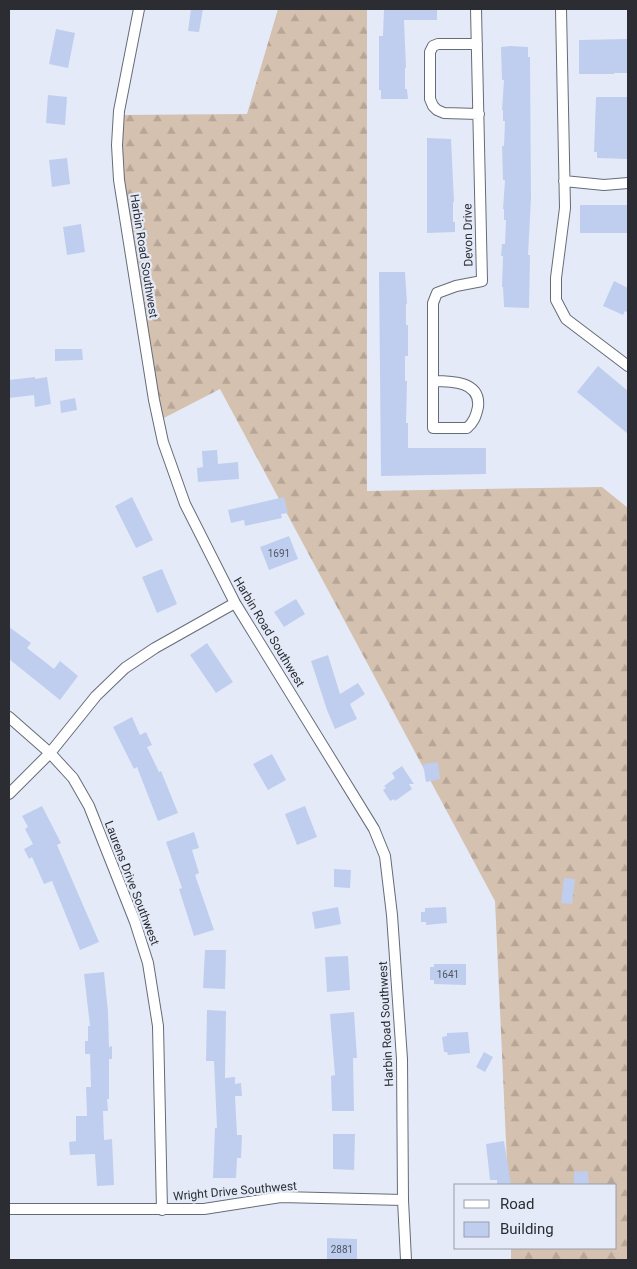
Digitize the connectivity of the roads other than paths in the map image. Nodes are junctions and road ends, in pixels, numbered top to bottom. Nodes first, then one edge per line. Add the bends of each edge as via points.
1 (139, 9) edge
2 (476, 9) edge
3 (561, 9) edge
4 (477, 44) junction
5 (479, 114) junction
6 (564, 181) junction
7 (628, 183) edge
8 (628, 366) edge
9 (433, 381) junction
10 (235, 603) junction
11 (9, 718) edge
12 (50, 752) junction
13 (9, 794) edge
14 (403, 1200) junction
15 (9, 1209) edge
16 (162, 1210) junction
17 (406, 1260) edge

1 - 10 street, Harbin Road Southwest via 119,111 117,145 119,180 154,400 163,442 186,504
2 - 4 street, Devon Drive
3 - 6 street
4 - 5 street, Devon Drive
4 - 5 street via 433,46 430,52 430,100 437,110 444,113
5 - 9 street, Devon Drive via 482,281 437,293 433,303
6 - 7 street via 604,185
6 - 8 street via 565,208 556,300 566,319
9 - 9 street, Devon Drive via 433,428 467,428 476,416 478,403 472,388 462,383
10 - 12 street via 125,668 96,696
10 - 14 street, Harbin Road Southwest via 374,829 385,856 402,1059
11 - 12 street, Laurens Drive Southwest
12 - 13 street
12 - 16 street, Laurens Drive Southwest via 73,778 89,806 136,922 148,963 158,1026
14 - 16 street, Wright Drive Southwest via 281,1197 204,1208
14 - 17 street, Harbin Road Southwest
15 - 16 street, Wright Drive Southwest

